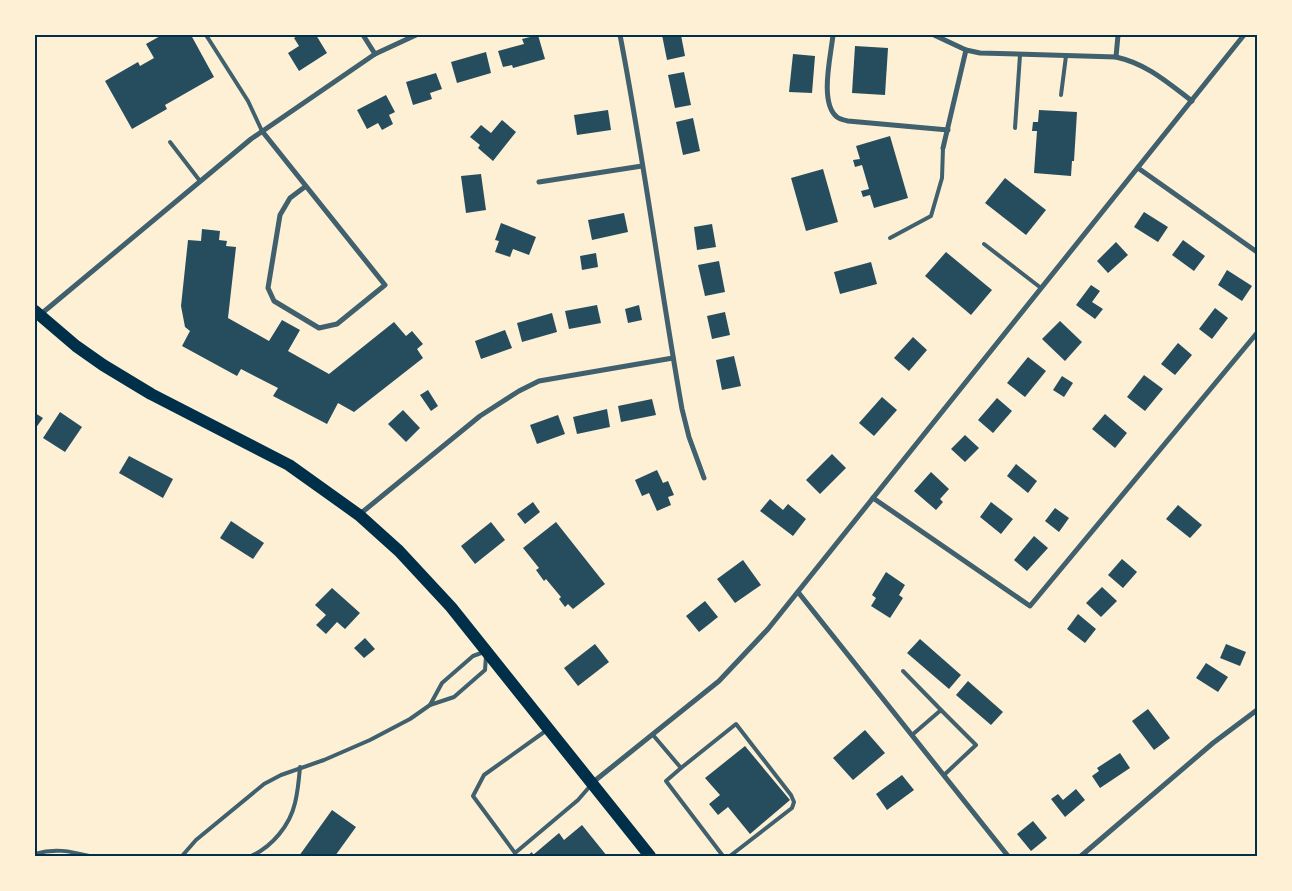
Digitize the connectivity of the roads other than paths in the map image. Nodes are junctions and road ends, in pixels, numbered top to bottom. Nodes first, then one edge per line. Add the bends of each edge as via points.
1 (206, 35) edge
2 (363, 35) edge
3 (416, 35) edge
4 (620, 35) edge
5 (833, 35) edge
6 (934, 35) edge
7 (1118, 35) edge
8 (1244, 35) edge
9 (966, 50) junction
10 (375, 54) junction
11 (1020, 55) junction
12 (1066, 56) junction
13 (1116, 57) junction
14 (1061, 95) dead end
15 (1192, 101) junction
16 (1015, 128) dead end
17 (948, 130) junction
18 (262, 131) junction
19 (170, 142) dead end
20 (943, 148) joint
21 (642, 166) junction
22 (1138, 168) junction
23 (200, 181) junction
24 (538, 182) dead end
25 (306, 186) junction
26 (890, 238) dead end
27 (984, 244) dead end
28 (1257, 252) edge
29 (1041, 288) junction
30 (37, 313) edge
31 (1257, 333) edge
32 (673, 358) junction
33 (704, 478) dead end
34 (873, 498) junction
35 (359, 515) junction
36 (798, 592) junction
37 (487, 652) junction
38 (903, 671) dead end
39 (430, 705) junction
40 (941, 710) junction
41 (1257, 710) edge
42 (549, 729) junction
43 (653, 735) junction
44 (912, 735) junction
45 (300, 767) junction
46 (681, 768) junction
47 (944, 775) junction
48 (592, 783) junction
49 (35, 854) edge
50 (89, 856) edge
51 (182, 856) edge
52 (251, 856) edge
53 (650, 856) edge
54 (723, 856) edge
55 (730, 856) edge
56 (1008, 856) edge
57 (1080, 856) edge

1 - 18 lane via 248,101
2 - 10 street
3 - 10 street
4 - 21 street
5 - 17 street via 826,97 837,117 848,121
6 - 9 street
7 - 13 street
8 - 15 street
9 - 11 street
9 - 17 street
10 - 18 street
11 - 12 street
11 - 16 lane
12 - 13 street
12 - 14 lane
13 - 15 street via 1145,66
15 - 22 street
17 - 20 street
18 - 23 street
18 - 25 street
19 - 23 lane
20 - 26 lane via 942,178 931,216
21 - 24 street
21 - 32 street
22 - 28 street
22 - 29 street
23 - 30 street
25 - 25 street via 385,285 336,324 319,328 274,301 268,288 280,215 290,198
27 - 29 lane
29 - 34 street
30 - 35 main road via 103,365 191,416 288,465
31 - 34 street via 1030,606
32 - 33 street via 689,437
32 - 35 street via 539,381 518,391 480,416
34 - 36 street
35 - 37 main road via 409,560
36 - 43 street via 725,676
36 - 44 street
37 - 39 lane via 473,656 442,683
37 - 39 lane via 485,670 454,697
37 - 42 main road
38 - 40 lane
39 - 45 lane via 370,740
40 - 44 lane
40 - 47 lane via 976,745
41 - 57 street via 1213,743
42 - 48 main road
42 - 48 lane via 484,775 473,796 515,853 578,800
43 - 46 lane
43 - 48 street
44 - 47 street
45 - 51 lane via 264,784 196,840
45 - 52 lane via 292,814 272,843
46 - 54 lane via 666,781
46 - 55 lane via 736,724 791,795 792,808
47 - 56 street
48 - 53 main road
49 - 50 lane via 68,850

